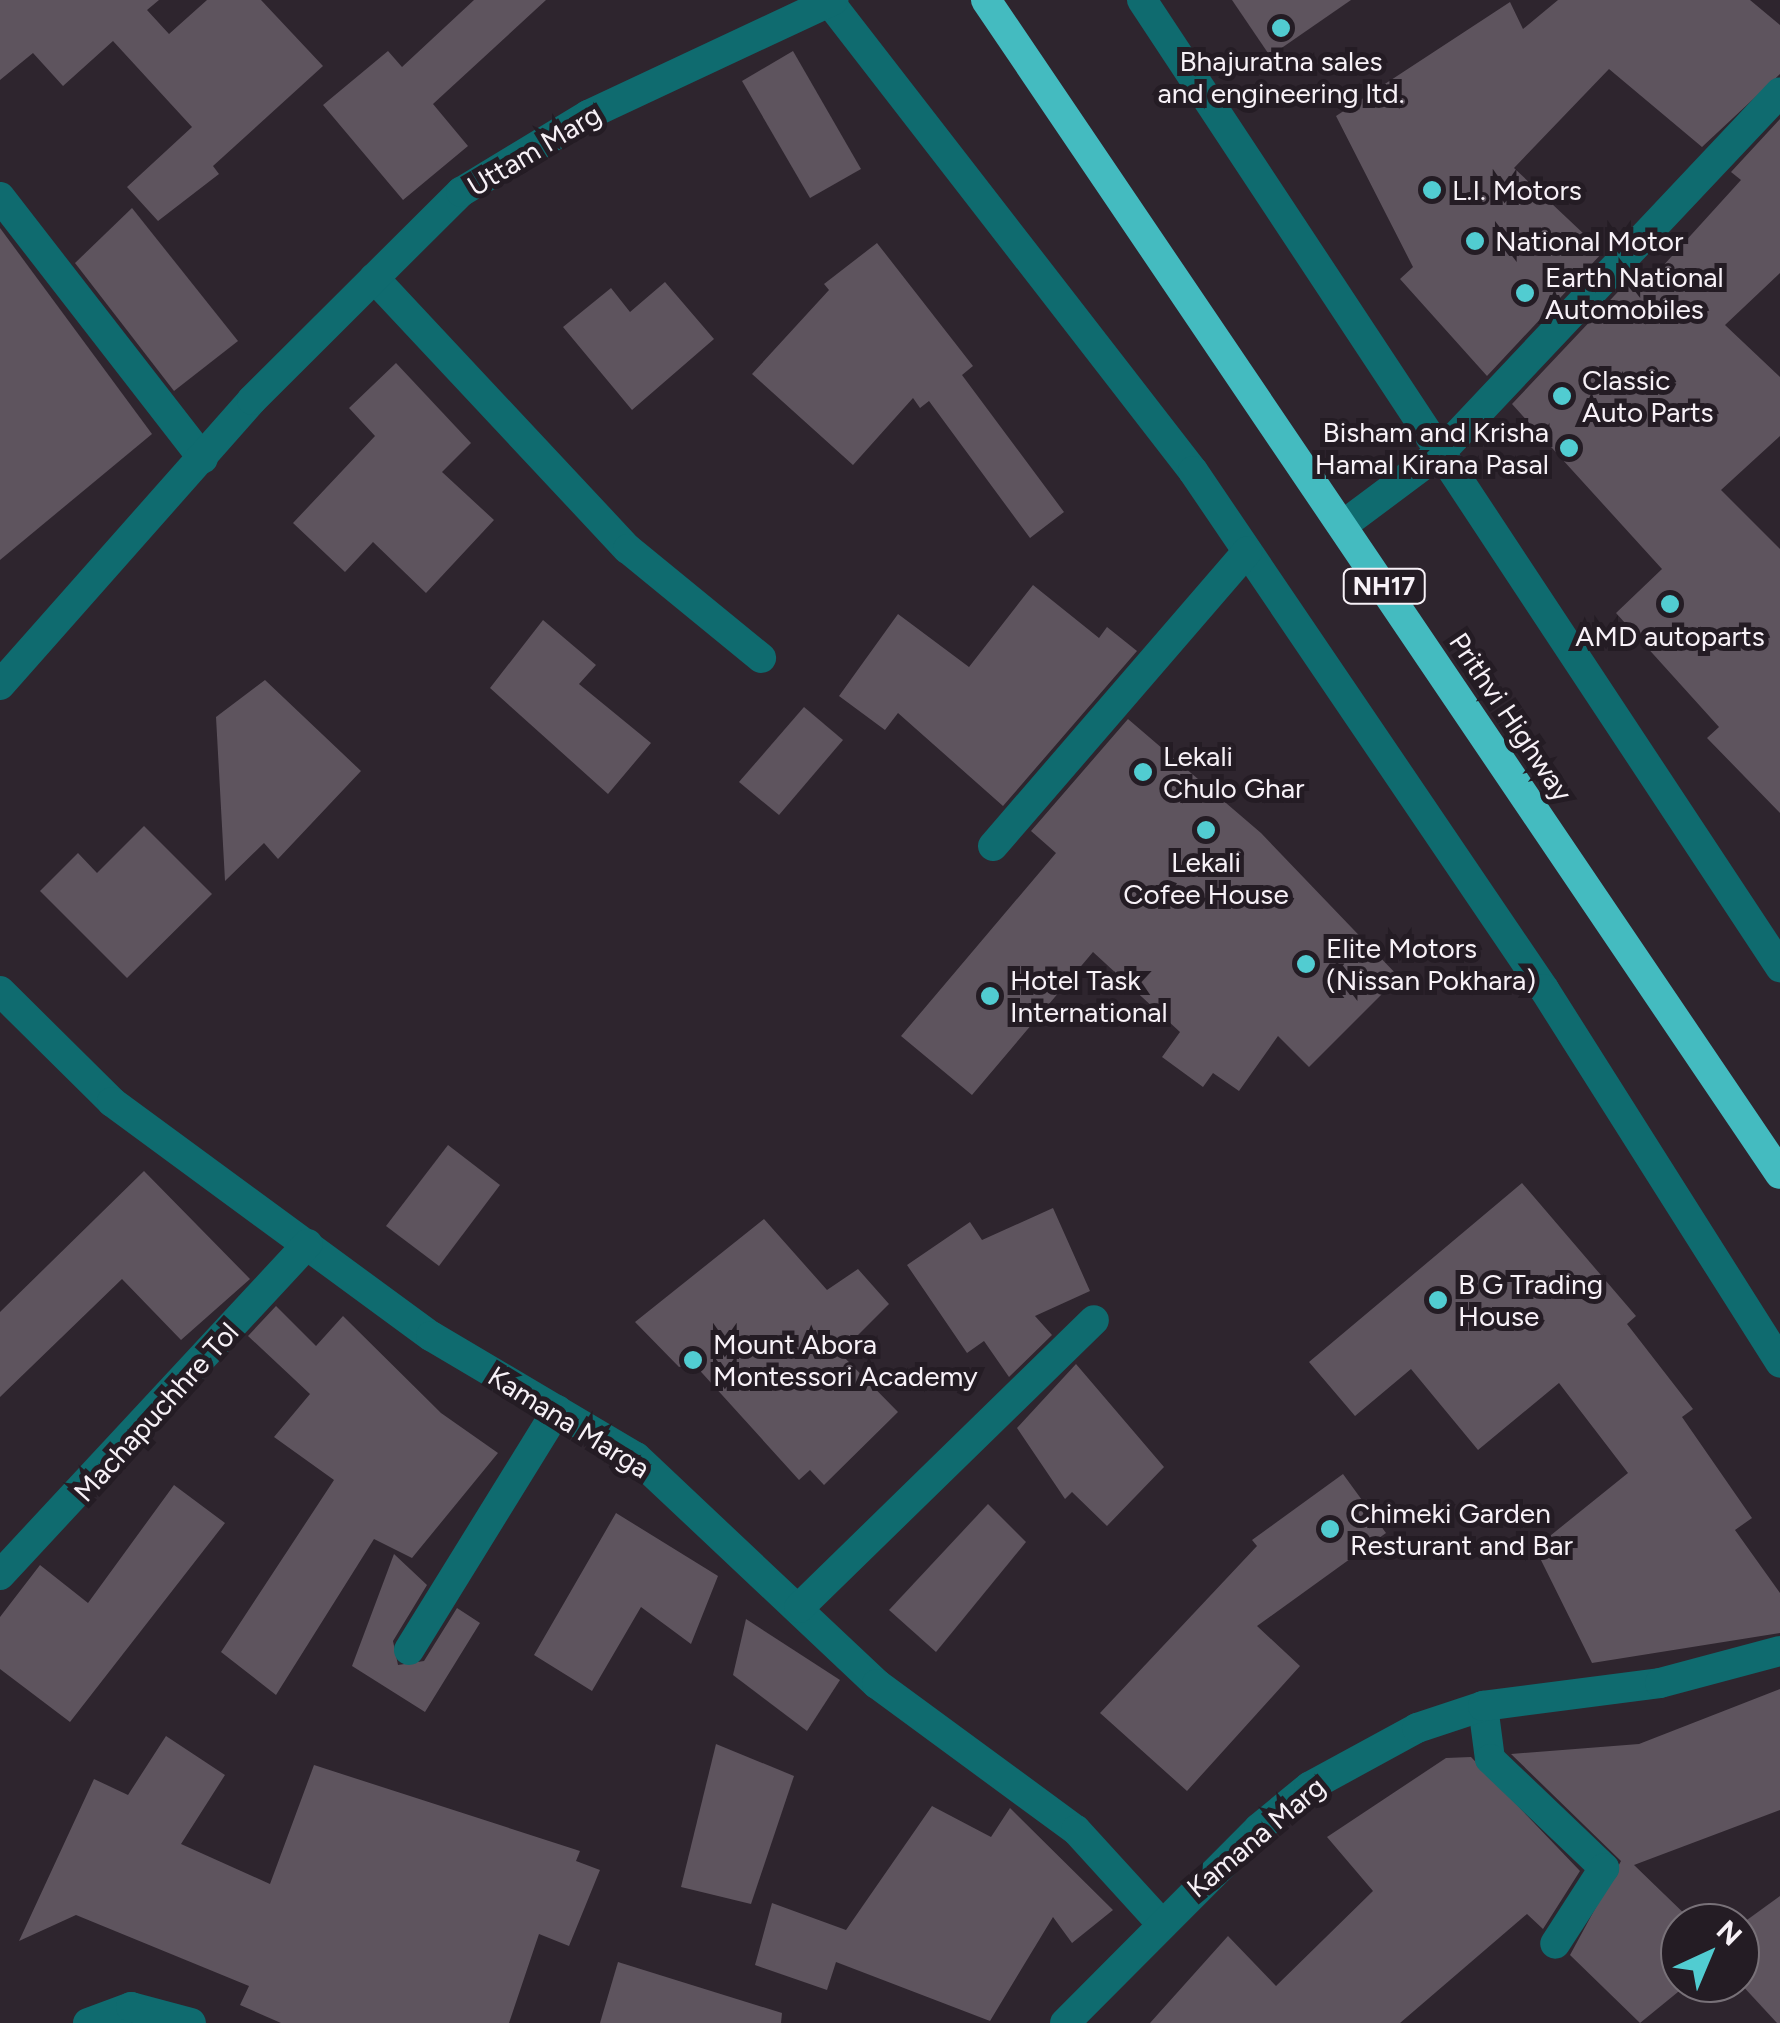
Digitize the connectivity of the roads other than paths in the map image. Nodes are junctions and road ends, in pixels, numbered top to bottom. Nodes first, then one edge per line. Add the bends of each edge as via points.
1 (986, 0) edge
2 (1142, 0) edge
3 (830, 1) edge
4 (1780, 92) edge
5 (0, 197) edge
6 (374, 278) junction
7 (1440, 452) junction
8 (203, 459) junction
9 (1342, 525) junction
10 (1247, 552) junction
11 (761, 658) dead end
12 (0, 686) edge
13 (993, 846) dead end
14 (1780, 967) edge
15 (0, 991) edge
16 (1780, 1174) edge
17 (308, 1244) junction
18 (1094, 1320) dead end
19 (1780, 1363) edge
20 (557, 1410) junction
21 (0, 1575) edge
22 (799, 1608) junction
23 (409, 1650) dead end
24 (1780, 1651) edge
25 (1483, 1706) junction
26 (1160, 1921) junction
27 (1556, 1944) dead end
28 (88, 2023) edge
29 (191, 2023) edge
30 (1065, 2023) edge

1 - 9 highway, Prithvi Highway / NH17
2 - 7 street
3 - 6 street, Uttam Marg via 588,115 461,192
3 - 10 street
4 - 7 street
5 - 8 street
6 - 8 street, Uttam Marg
6 - 11 street via 628,549
7 - 9 street
7 - 14 street
8 - 12 street, Uttam Marg
9 - 16 highway, Prithvi Highway / NH17
10 - 13 street
10 - 19 street via 1544,989
15 - 17 street, Kamana Marga via 112,1102
17 - 20 street, Kamana Marga via 431,1336
17 - 21 street, Machapuchhre Tol
18 - 22 street
20 - 22 street, Kamana Marga via 636,1457
20 - 23 street
22 - 26 street, Kamana Marga via 877,1684 1076,1830
24 - 25 street, Kamana Marg via 1660,1684
25 - 26 street, Kamana Marg via 1417,1728 1309,1787
25 - 27 street via 1490,1759 1604,1868
26 - 30 street, Kamana Marg
28 - 29 street via 132,2008

